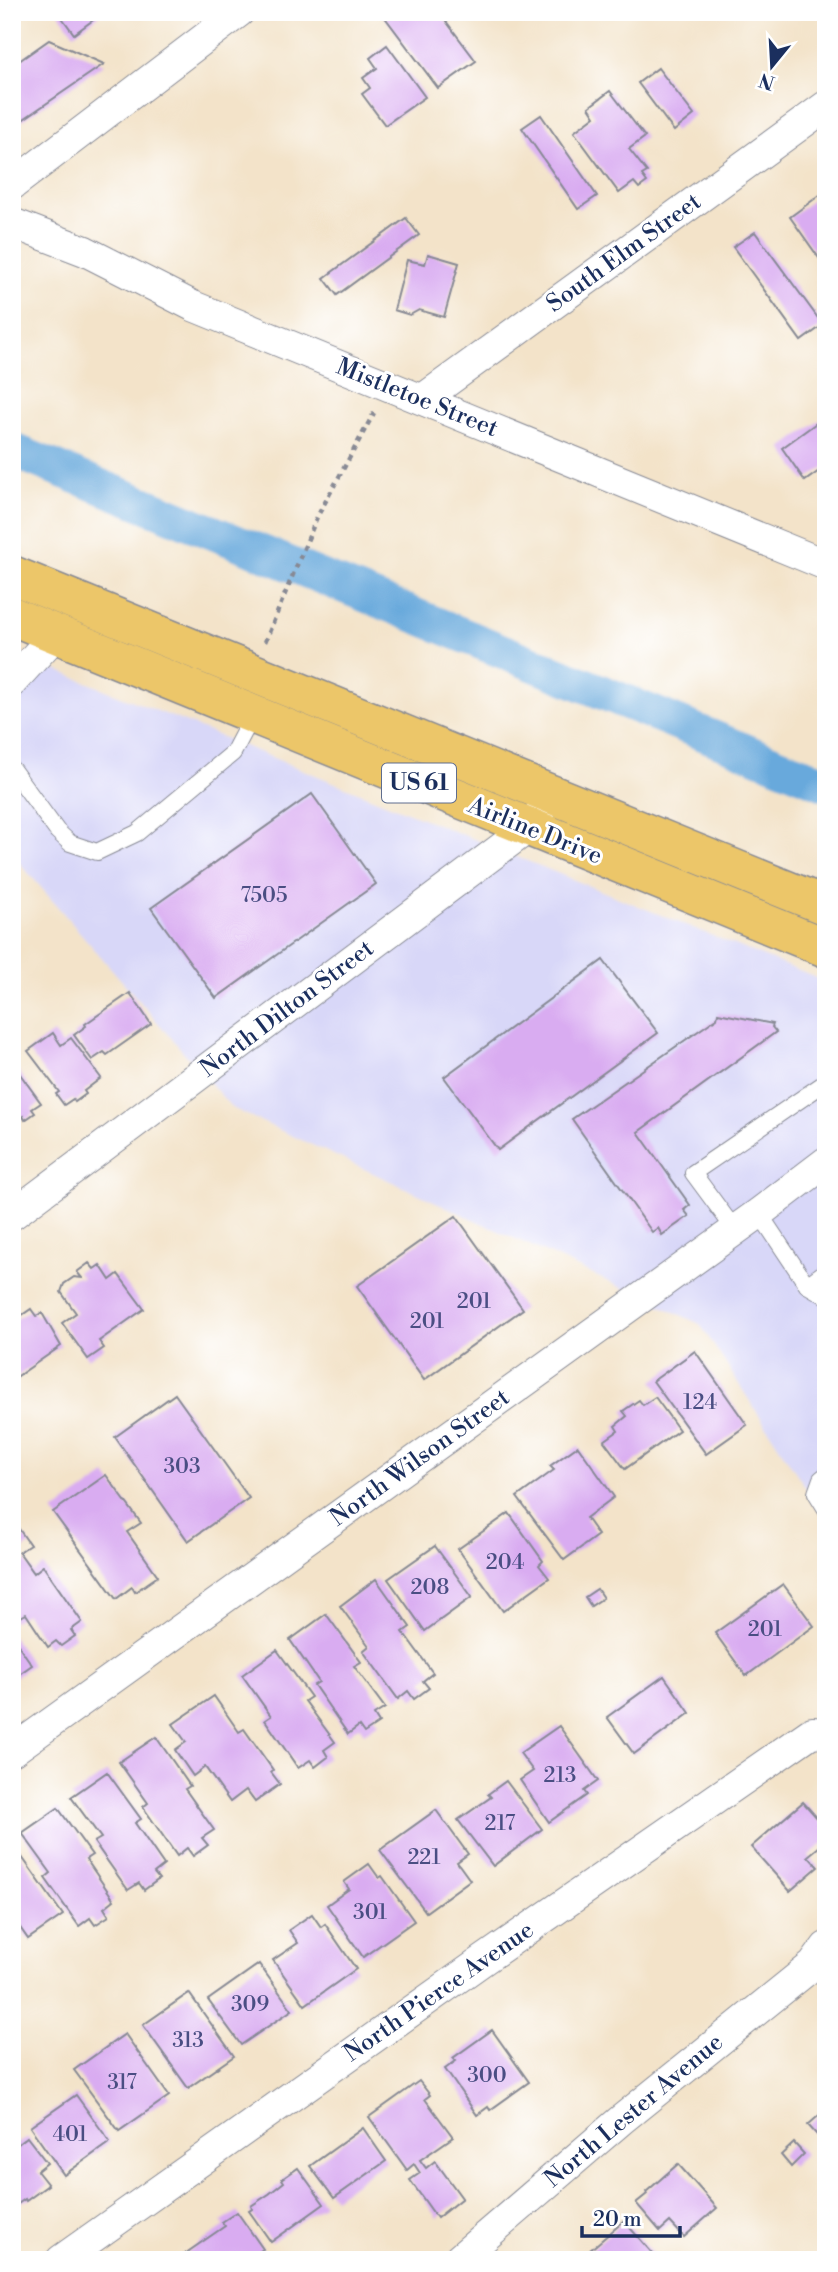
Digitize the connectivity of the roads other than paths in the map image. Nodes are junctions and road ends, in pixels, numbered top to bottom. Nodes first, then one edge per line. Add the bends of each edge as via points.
1 (239, 12) edge
2 (826, 106) edge
3 (12, 185) edge
4 (12, 223) edge
5 (423, 399) junction
6 (826, 565) edge
7 (12, 575) edge
8 (12, 616) edge
9 (55, 634) junction
10 (12, 682) edge
11 (253, 715) junction
12 (12, 769) edge
13 (555, 796) junction
14 (528, 828) junction
15 (826, 906) edge
16 (826, 948) edge
17 (826, 1082) edge
18 (826, 1162) edge
19 (12, 1215) edge
20 (747, 1222) junction
21 (826, 1271) edge
22 (807, 1285) junction
23 (826, 1296) edge
24 (826, 1475) edge
25 (826, 1509) edge
26 (823, 1732) edge
27 (12, 1751) edge
28 (823, 1963) edge
29 (61, 2260) edge
30 (458, 2260) edge

1 - 3 street
2 - 5 street, South Elm Street
4 - 5 street, Mistletoe Street via 85,251 192,306
5 - 6 street, Mistletoe Street
7 - 13 highway, Airline Drive / US 61
8 - 9 highway, Airline Drive / US 61
9 - 10 street
9 - 11 highway, Airline Drive / US 61
11 - 12 lane via 233,753 137,833 97,852 70,843 57,831
11 - 14 highway, Airline Drive / US 61
13 - 14 street, North Dilton Street
13 - 15 highway, Airline Drive / US 61
14 - 16 highway, Airline Drive / US 61
14 - 19 street, North Dilton Street
17 - 20 lane via 693,1173
18 - 20 street, North Wilson Street
20 - 22 lane
20 - 27 street, North Wilson Street
21 - 22 lane
22 - 23 lane
24 - 25 lane via 816,1493
26 - 29 street, North Pierce Avenue via 812,1732
28 - 30 street, North Lester Avenue via 621,2120

